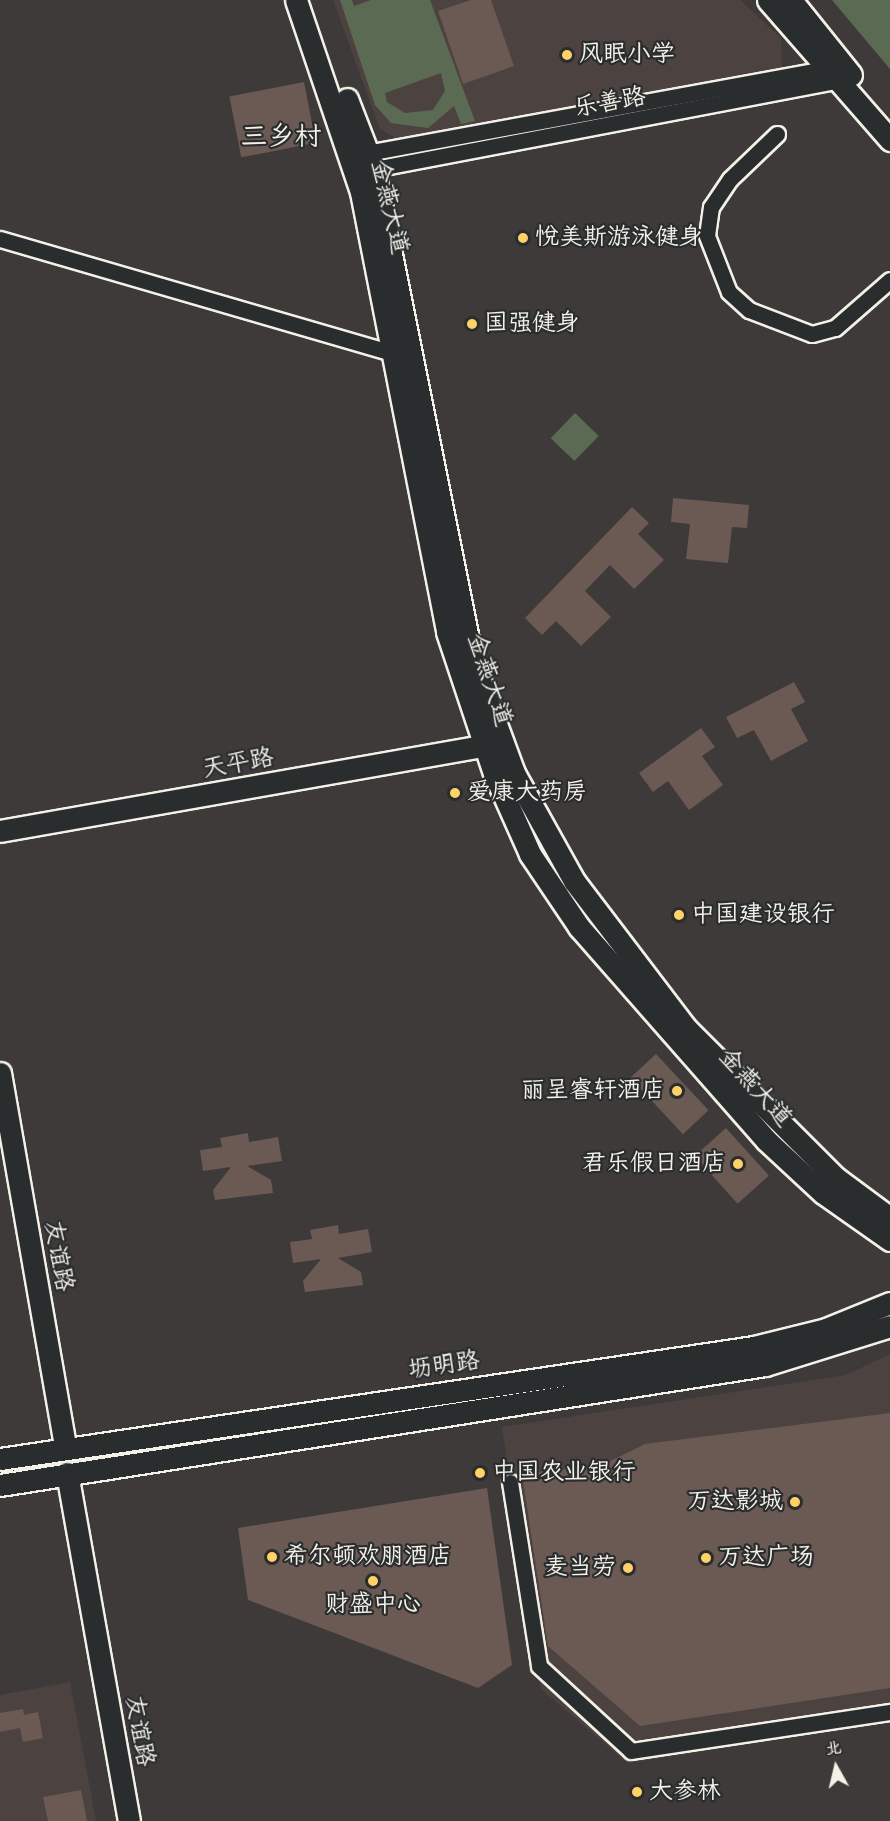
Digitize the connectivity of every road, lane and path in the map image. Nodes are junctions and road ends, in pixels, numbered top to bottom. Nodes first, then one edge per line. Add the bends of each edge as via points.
1 (296, 0) edge
2 (310, 0) edge
3 (768, 0) edge
4 (791, 0) edge
5 (840, 74) junction
6 (890, 121) edge
7 (777, 134) dead end
8 (890, 141) edge
9 (371, 161) junction
10 (0, 239) edge
11 (890, 280) edge
12 (393, 353) junction
13 (484, 746) junction
14 (0, 831) edge
15 (0, 1073) edge
16 (890, 1218) edge
17 (890, 1240) edge
18 (890, 1303) edge
19 (890, 1326) edge
20 (65, 1447) junction
21 (0, 1459) edge
22 (61, 1474) junction
23 (510, 1482) dead end
24 (0, 1485) edge
25 (890, 1712) edge
26 (115, 1821) edge
27 (129, 1821) edge

1 - 12 main road, 金燕大道 via 361,192
2 - 9 main road, 金燕大道
3 - 5 main road
4 - 5 main road
5 - 6 main road
5 - 8 main road
5 - 9 street, 乐善路
7 - 11 street via 730,179 711,207 707,236 729,291 749,310 812,334 835,328
9 - 16 main road, 金燕大道 via 471,656 514,773 574,881 686,1028 836,1178
10 - 12 street
12 - 13 main road, 金燕大道 via 447,632
13 - 14 main road, 天平路
13 - 17 main road, 金燕大道 via 530,854 579,927 766,1140 823,1193
15 - 20 main road, 友谊路
18 - 20 main road, 坜明路 via 826,1329 754,1347
19 - 22 main road, 坜明路 via 765,1365
20 - 21 main road, 坜明路
22 - 24 main road, 坜明路
22 - 26 main road, 友谊路
22 - 27 main road, 友谊路
23 - 25 street via 539,1666 631,1751

